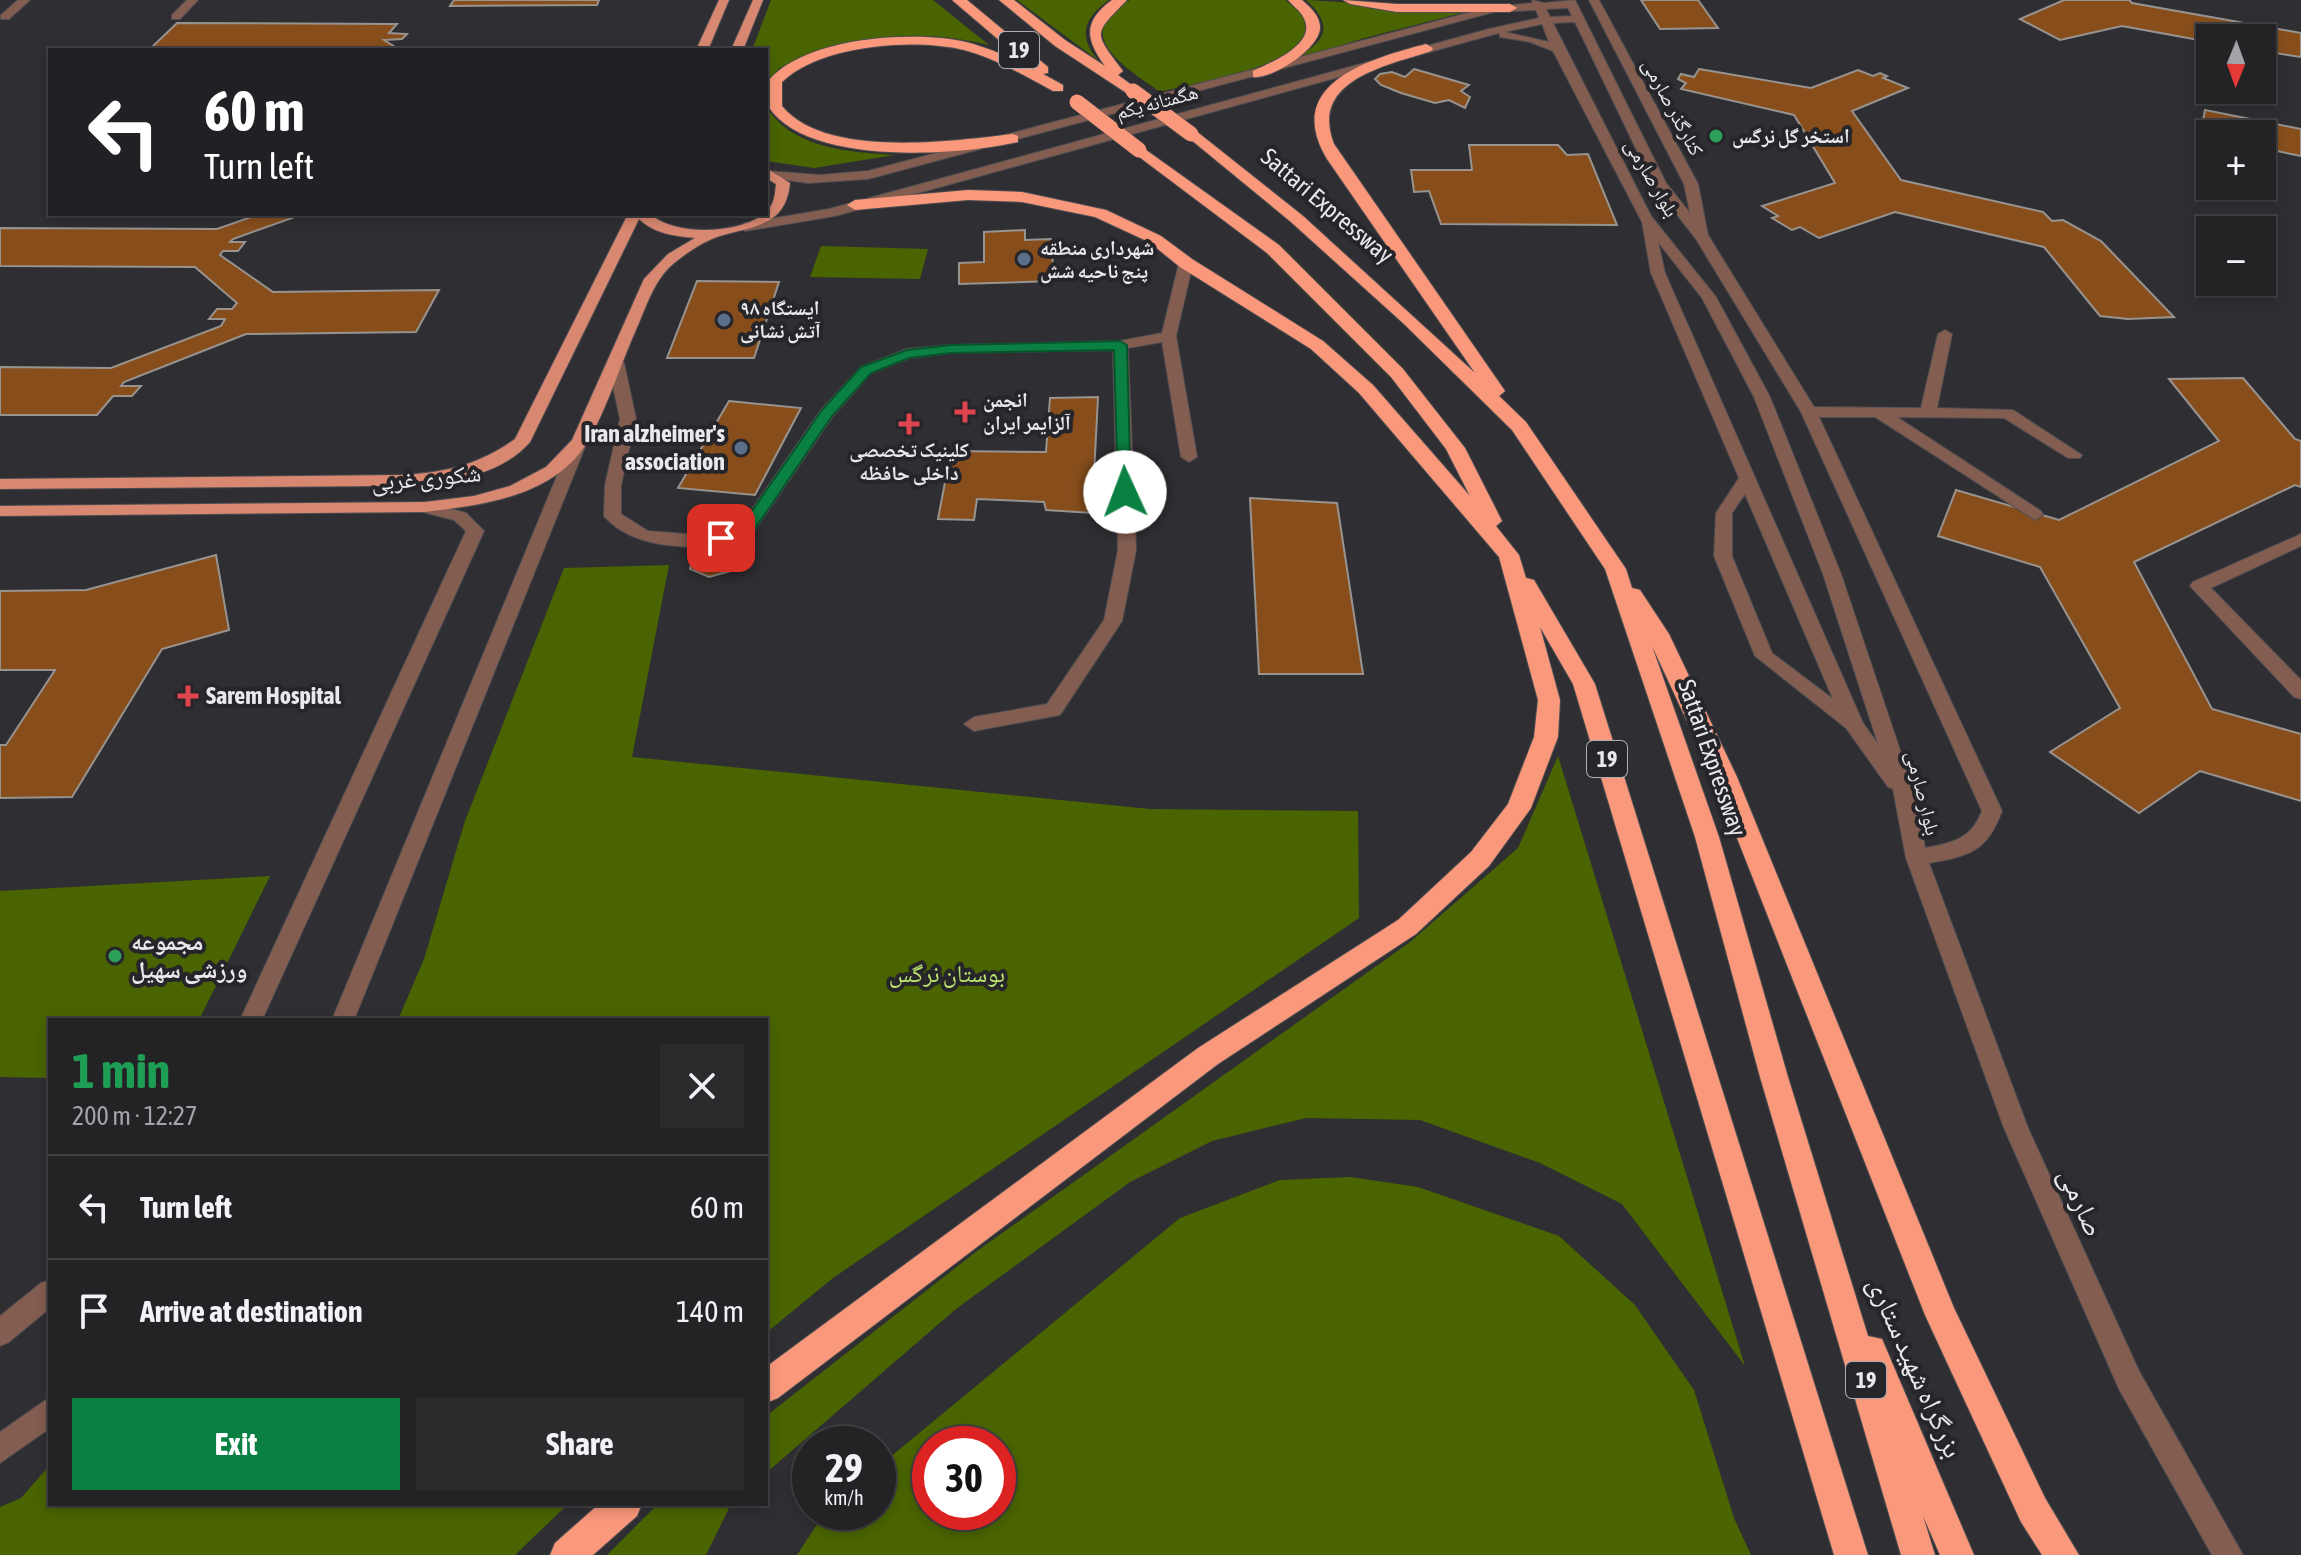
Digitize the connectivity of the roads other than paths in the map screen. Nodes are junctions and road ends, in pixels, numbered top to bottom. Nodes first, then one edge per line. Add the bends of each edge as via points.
1 (25, 0) edge
2 (193, 0) edge
3 (724, 0) edge
4 (758, 0) edge
5 (959, 0) edge
6 (1006, 0) edge
7 (1120, 0) edge
8 (1295, 0) edge
9 (1350, 0) edge
10 (1594, 0) edge
11 (1516, 5) edge
12 (1574, 8) edge
13 (1541, 9) edge
14 (5, 17) dead end
15 (176, 17) dead end
16 (1468, 37) junction
17 (721, 45) edge
18 (1426, 48) junction
19 (1558, 49) junction
20 (1258, 74) junction
21 (1058, 88) junction
22 (1133, 91) junction
23 (1013, 139) junction
24 (769, 173) edge
25 (855, 205) junction
26 (634, 216) edge
27 (643, 216) edge
28 (1645, 217) junction
29 (745, 227) junction
30 (717, 233) junction
31 (1702, 237) junction
32 (1186, 263) junction
33 (1945, 334) dead end
34 (1169, 336) junction
35 (1120, 345) junction
36 (616, 363) junction
37 (1809, 412) junction
38 (1878, 412) junction
39 (1928, 413) junction
40 (1519, 426) junction
41 (579, 442) junction
42 (2074, 455) dead end
43 (1189, 457) dead end
44 (1748, 477) junction
45 (0, 484) edge
46 (425, 507) junction
47 (0, 511) edge
48 (2035, 515) dead end
49 (2301, 539) edge
50 (1509, 555) junction
51 (1615, 569) junction
52 (2301, 692) edge
53 (974, 724) dead end
54 (1854, 725) junction
55 (1906, 798) junction
56 (1916, 858) junction
57 (252, 1018) edge
58 (344, 1018) edge
59 (1830, 1256) junction
60 (48, 1294) edge
61 (0, 1333) edge
62 (768, 1386) edge
63 (48, 1413) edge
64 (0, 1449) edge
65 (623, 1506) edge
66 (567, 1555) edge
67 (1851, 1555) edge
68 (1918, 1555) edge
69 (1957, 1555) edge
70 (2062, 1555) edge
71 (2228, 1555) edge

1 - 14 street
2 - 15 street
3 - 17 main road
4 - 17 main road
5 - 21 highway, 19 via 1040,66
6 - 22 highway, 19
7 - 22 highway via 1098,17 1093,37
8 - 20 highway via 1311,15 1312,37 1295,55
9 - 11 highway via 1397,8
10 - 31 street, کنارگذر صارمی via 1691,184
11 - 13 street, هگمتانه یکم
11 - 20 street, هگمتانه یکم
12 - 13 street, هگمتانه یکم
12 - 31 street, بلوار صارمی via 1660,184
13 - 16 street, هگمتانه یکم
13 - 19 street, بلوار صارمی
16 - 18 street, هگمتانه یکم
16 - 19 street via 1513,36
18 - 25 street, هگمتانه یکم
18 - 40 highway via 1367,69 1334,89 1322,109 1322,130 1377,222
19 - 28 street, بلوار صارمی
20 - 23 street, هگمتانه یکم
21 - 23 highway via 987,53 919,40 866,44 811,57 776,83 773,100 779,113 819,135 846,142 907,148
21 - 50 highway, 19, bridge via 1273,249 1397,373 1455,448
22 - 40 highway, Sattari Expressway / 19, bridge via 1297,219
23 - 24 street, هگمتانه یکم via 868,175 826,180
24 - 29 main road via 783,183 786,195 766,218
25 - 29 street, هگمتانه یکم
25 - 32 highway via 968,195 1063,204 1100,213 1155,239
26 - 45 main road, شکوری غربی via 522,442 474,471 440,479 379,481
27 - 30 main road via 662,229
28 - 44 street via 1658,273
28 - 55 street, بلوار صارمی via 1709,297 1762,397 1832,574
29 - 30 main road
30 - 36 main road, شکوری غربی via 662,263
31 - 37 street, بلوار صارمی
32 - 34 street
32 - 50 highway via 1317,345 1366,389
33 - 39 street
34 - 35 street
34 - 43 street
35 - 36 street via 951,349 907,354 866,370 827,413 742,536 699,540 644,536 612,516 613,485 628,419
35 - 53 street via 1127,550 1113,621 1053,710
36 - 41 main road, شکوری غربی
37 - 38 street
37 - 56 street, بلوار صارمی via 1992,811 1985,834 1967,846
38 - 39 street
38 - 48 street
39 - 42 street via 2007,413
40 - 51 highway, Sattari Expressway / 19
41 - 46 main road, شکوری غربی via 552,470 516,490
41 - 58 street
44 - 54 street
44 - 54 street via 1724,513 1723,556 1764,656
46 - 47 main road, شکوری غربی
46 - 57 street via 471,522 471,543
49 - 52 street via 2199,586
50 - 62 highway via 1549,700 1546,737 1519,808 1480,859 1407,927 1208,1056
50 - 67 highway, 19 via 1584,684
51 - 59 highway, Sattari Expressway / 19 via 1707,837
51 - 70 highway via 1658,634 1725,777 1941,1315 2033,1510
54 - 55 street
55 - 56 street, بلوار صارمی
56 - 71 street, صارمی via 2016,1128 2122,1366
59 - 68 highway, Sattari Expressway / 19
59 - 69 highway, بزرگراه شهید ستاری
60 - 61 street
63 - 64 street
65 - 66 highway

